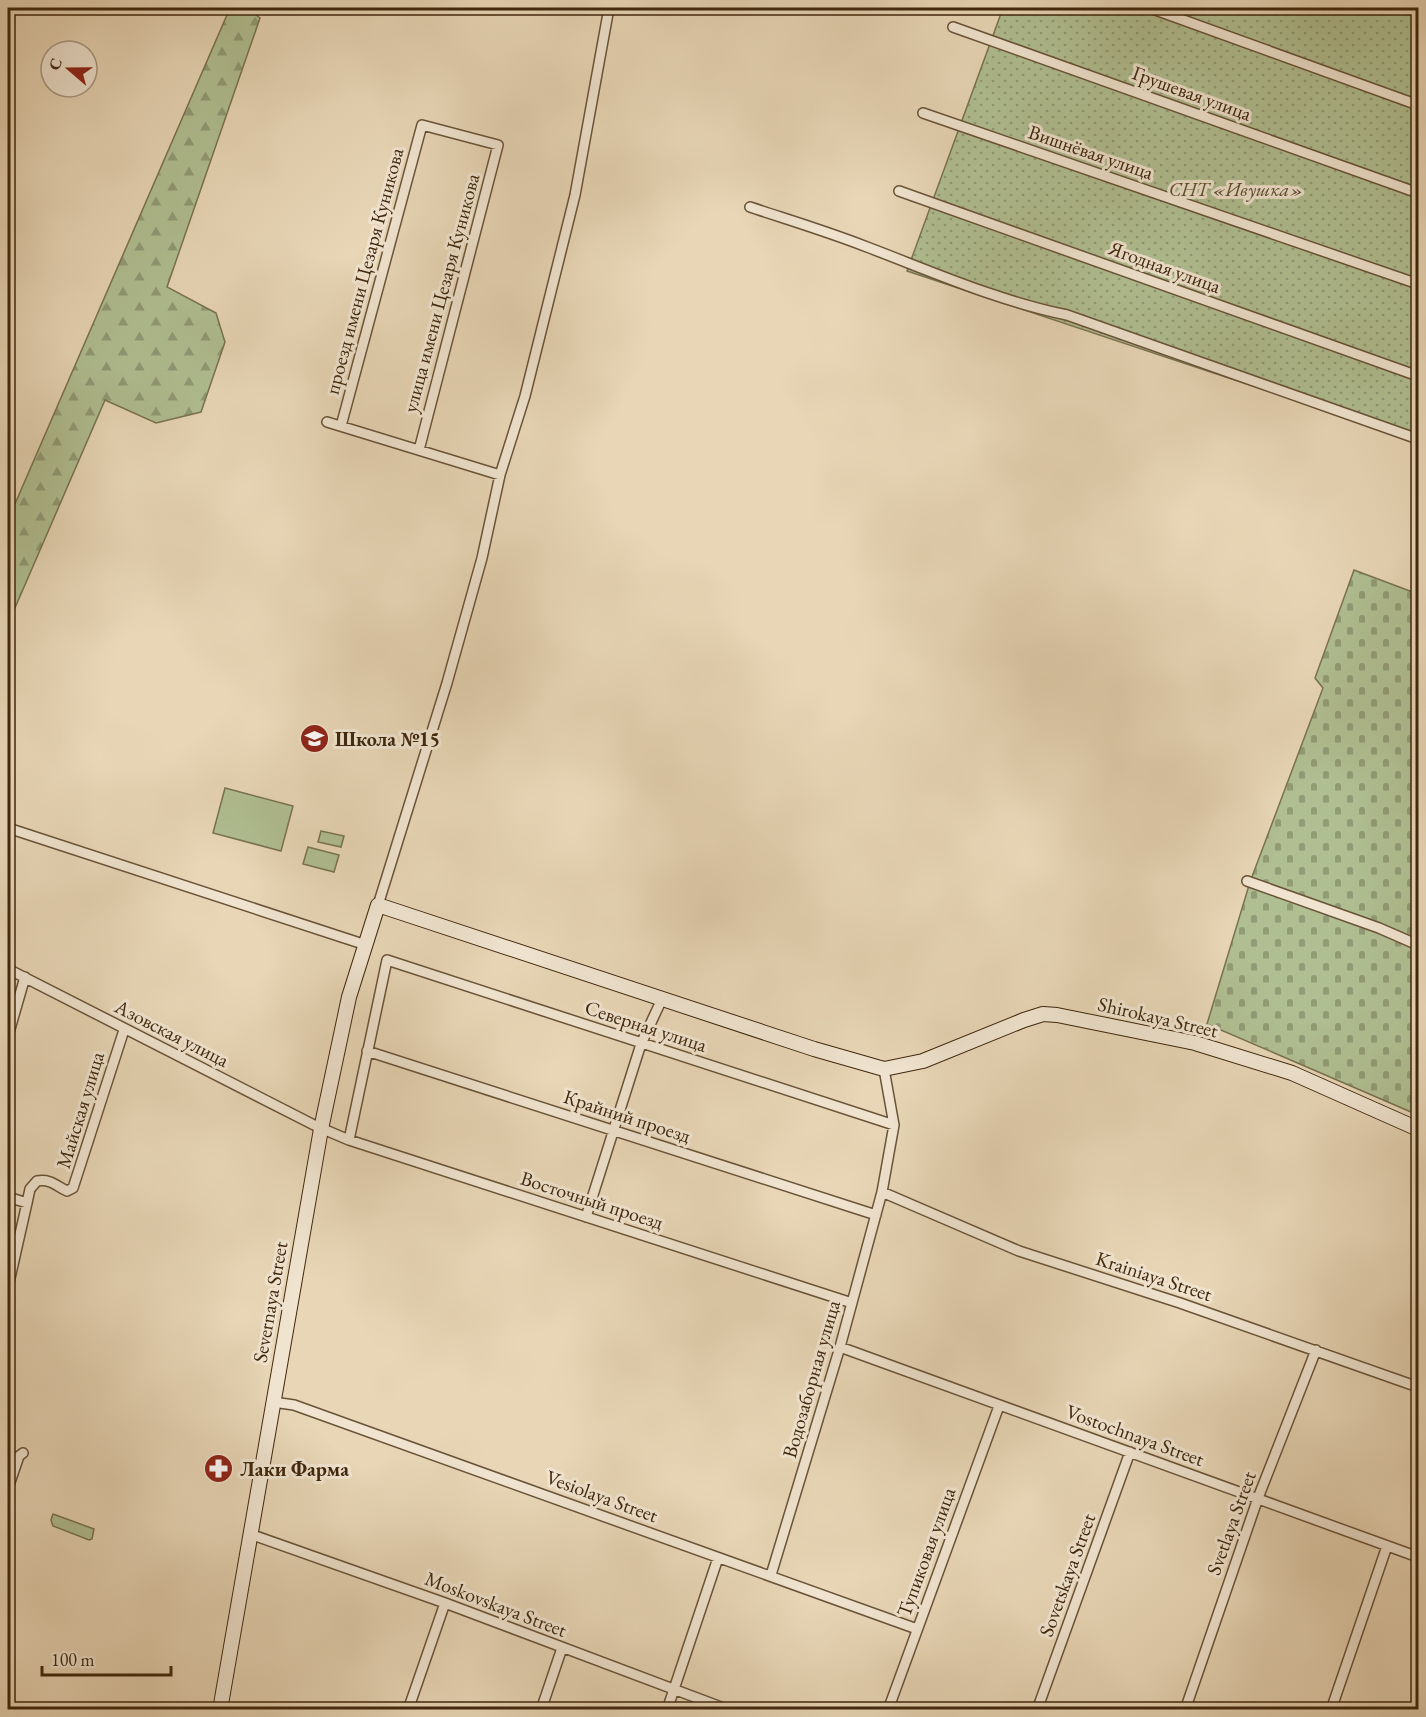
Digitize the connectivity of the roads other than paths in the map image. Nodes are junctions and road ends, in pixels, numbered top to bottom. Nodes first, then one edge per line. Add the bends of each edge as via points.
1 (609, 8) edge
2 (1150, 8) edge
3 (1406, 8) edge
4 (1419, 12) edge
5 (953, 27) dead end
6 (1419, 105) edge
7 (923, 113) dead end
8 (422, 125) joint
9 (899, 191) dead end
10 (1419, 193) edge
11 (750, 207) dead end
12 (1419, 284) edge
13 (1419, 376) edge
14 (327, 422) dead end
15 (341, 426) junction
16 (1419, 439) edge
17 (418, 450) junction
18 (500, 475) junction
19 (8, 828) edge
20 (1247, 882) dead end
21 (378, 905) junction
22 (366, 945) junction
23 (1419, 945) edge
24 (8, 969) edge
25 (25, 977) junction
26 (662, 999) junction
27 (124, 1030) junction
28 (8, 1036) edge
29 (641, 1044) junction
30 (367, 1051) junction
31 (884, 1069) junction
32 (894, 1125) junction
33 (321, 1129) junction
34 (1419, 1129) edge
35 (613, 1130) junction
36 (349, 1140) junction
37 (882, 1192) junction
38 (8, 1197) edge
39 (27, 1203) junction
40 (876, 1215) junction
41 (586, 1217) junction
42 (8, 1287) edge
43 (852, 1303) junction
44 (840, 1347) junction
45 (1316, 1350) junction
46 (1419, 1387) edge
47 (273, 1402) junction
48 (999, 1406) junction
49 (1130, 1452) junction
50 (23, 1453) dead end
51 (8, 1488) edge
52 (1258, 1498) junction
53 (250, 1534) junction
54 (1387, 1546) junction
55 (1419, 1557) edge
56 (718, 1558) junction
57 (771, 1575) junction
58 (445, 1603) junction
59 (917, 1629) junction
60 (562, 1648) junction
61 (673, 1689) junction
62 (220, 1710) edge
63 (408, 1710) edge
64 (541, 1710) edge
65 (666, 1710) edge
66 (729, 1710) edge
67 (888, 1710) edge
68 (1038, 1710) edge
69 (1185, 1710) edge
70 (1331, 1710) edge

1 - 18 street via 576,195 525,396
2 - 6 street
3 - 4 street
5 - 10 street, Грушевая улица
7 - 12 street, Вишнёвая улица
8 - 15 street, проезд имени Цезаря Куникова
8 - 17 street, улица имени Цезаря Куникова via 498,145
9 - 13 street, Ягодная улица
11 - 16 street
14 - 15 street
15 - 17 street
17 - 18 street
18 - 21 street via 482,558
19 - 22 street
20 - 23 street
21 - 22 street, Severnaya Street
21 - 26 street
22 - 33 street, Severnaya Street via 350,997
24 - 25 street, Азовская улица
25 - 27 street, Азовская улица
25 - 28 street
26 - 29 street
26 - 31 street
27 - 33 street, Азовская улица
27 - 39 street, Майская улица via 74,1188 67,1191 54,1182 37,1181 30,1189
29 - 30 street, Северная улица via 387,960
29 - 32 street, Северная улица
29 - 35 street
30 - 35 street, Крайний проезд
30 - 36 street
31 - 32 street
31 - 34 street, Shirokaya Street via 923,1061 1043,1014 1057,1015 1216,1049 1292,1073
32 - 37 street, Водозаборная улица
33 - 36 street, Восточный проезд
33 - 47 street, Severnaya Street
35 - 40 street, Крайний проезд
35 - 41 street
36 - 41 street, Восточный проезд
37 - 40 street, Водозаборная улица
37 - 45 street, Krainiaya Street via 1019,1251
38 - 39 street
39 - 42 street
40 - 43 street, Водозаборная улица
41 - 43 street, Восточный проезд
43 - 44 street, Водозаборная улица
44 - 48 street, Vostochnaya Street
44 - 57 street, Водозаборная улица
45 - 46 street, Krainiaya Street
45 - 52 street, Svetlaya Street
47 - 53 street, Severnaya Street
47 - 56 street, Vesiolaya Street via 294,1405
48 - 49 street, Vostochnaya Street
48 - 59 street, Тупиковая улица
49 - 52 street, Vostochnaya Street
49 - 68 street, Sovetskaya Street
50 - 51 street
52 - 54 street, Vostochnaya Street
52 - 69 street, Svetlaya Street
53 - 58 street, Moskovskaya Street
53 - 62 street, Severnaya Street
54 - 55 street, Vostochnaya Street
54 - 70 street
56 - 57 street, Vesiolaya Street
56 - 61 street
57 - 59 street, Vesiolaya Street
58 - 60 street, Moskovskaya Street
58 - 63 street
59 - 67 street, Тупиковая улица
60 - 61 street, Moskovskaya Street
60 - 64 street
61 - 65 street
61 - 66 street, Moskovskaya Street

